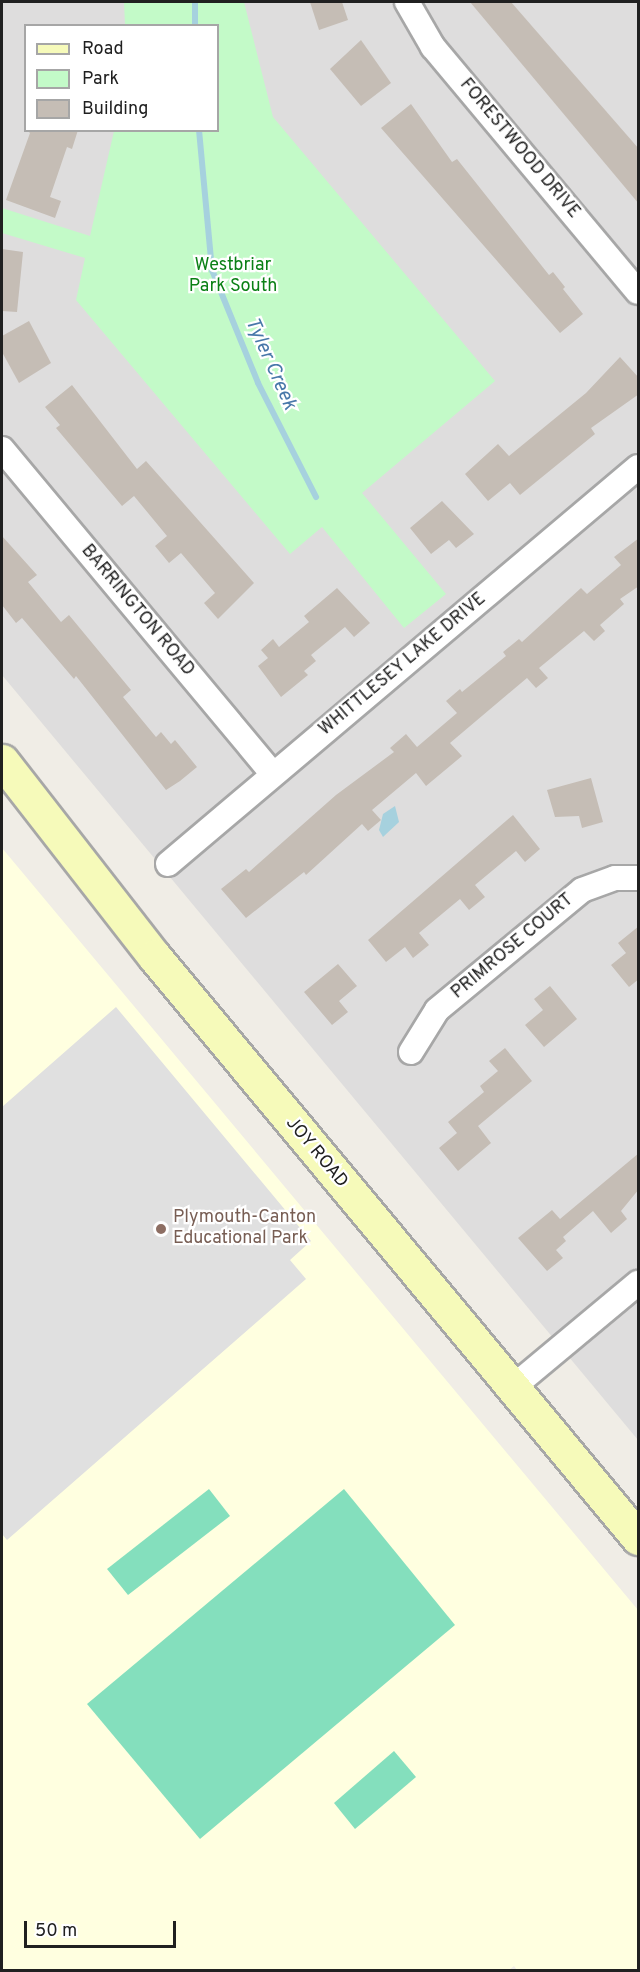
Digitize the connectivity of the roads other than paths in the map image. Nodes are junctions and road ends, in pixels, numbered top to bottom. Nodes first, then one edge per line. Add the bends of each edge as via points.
1 (407, 2) edge
2 (639, 292) edge
3 (2, 449) edge
4 (639, 466) edge
5 (2, 761) edge
6 (273, 774) junction
7 (168, 864) dead end
8 (639, 878) edge
9 (411, 1052) dead end
10 (639, 1283) edge
11 (513, 1388) junction
12 (639, 1538) edge

1 - 2 street, FORESTWOOD DRIVE via 433,47
3 - 6 street, BARRINGTON ROAD
4 - 6 street, WHITTLESEY LAKE DRIVE
5 - 11 street, JOY ROAD via 154,956
6 - 7 street, WHITTLESEY LAKE DRIVE
8 - 9 street, PRIMROSE COURT via 615,878 582,890 436,1010
10 - 11 street
11 - 12 street, JOY ROAD

